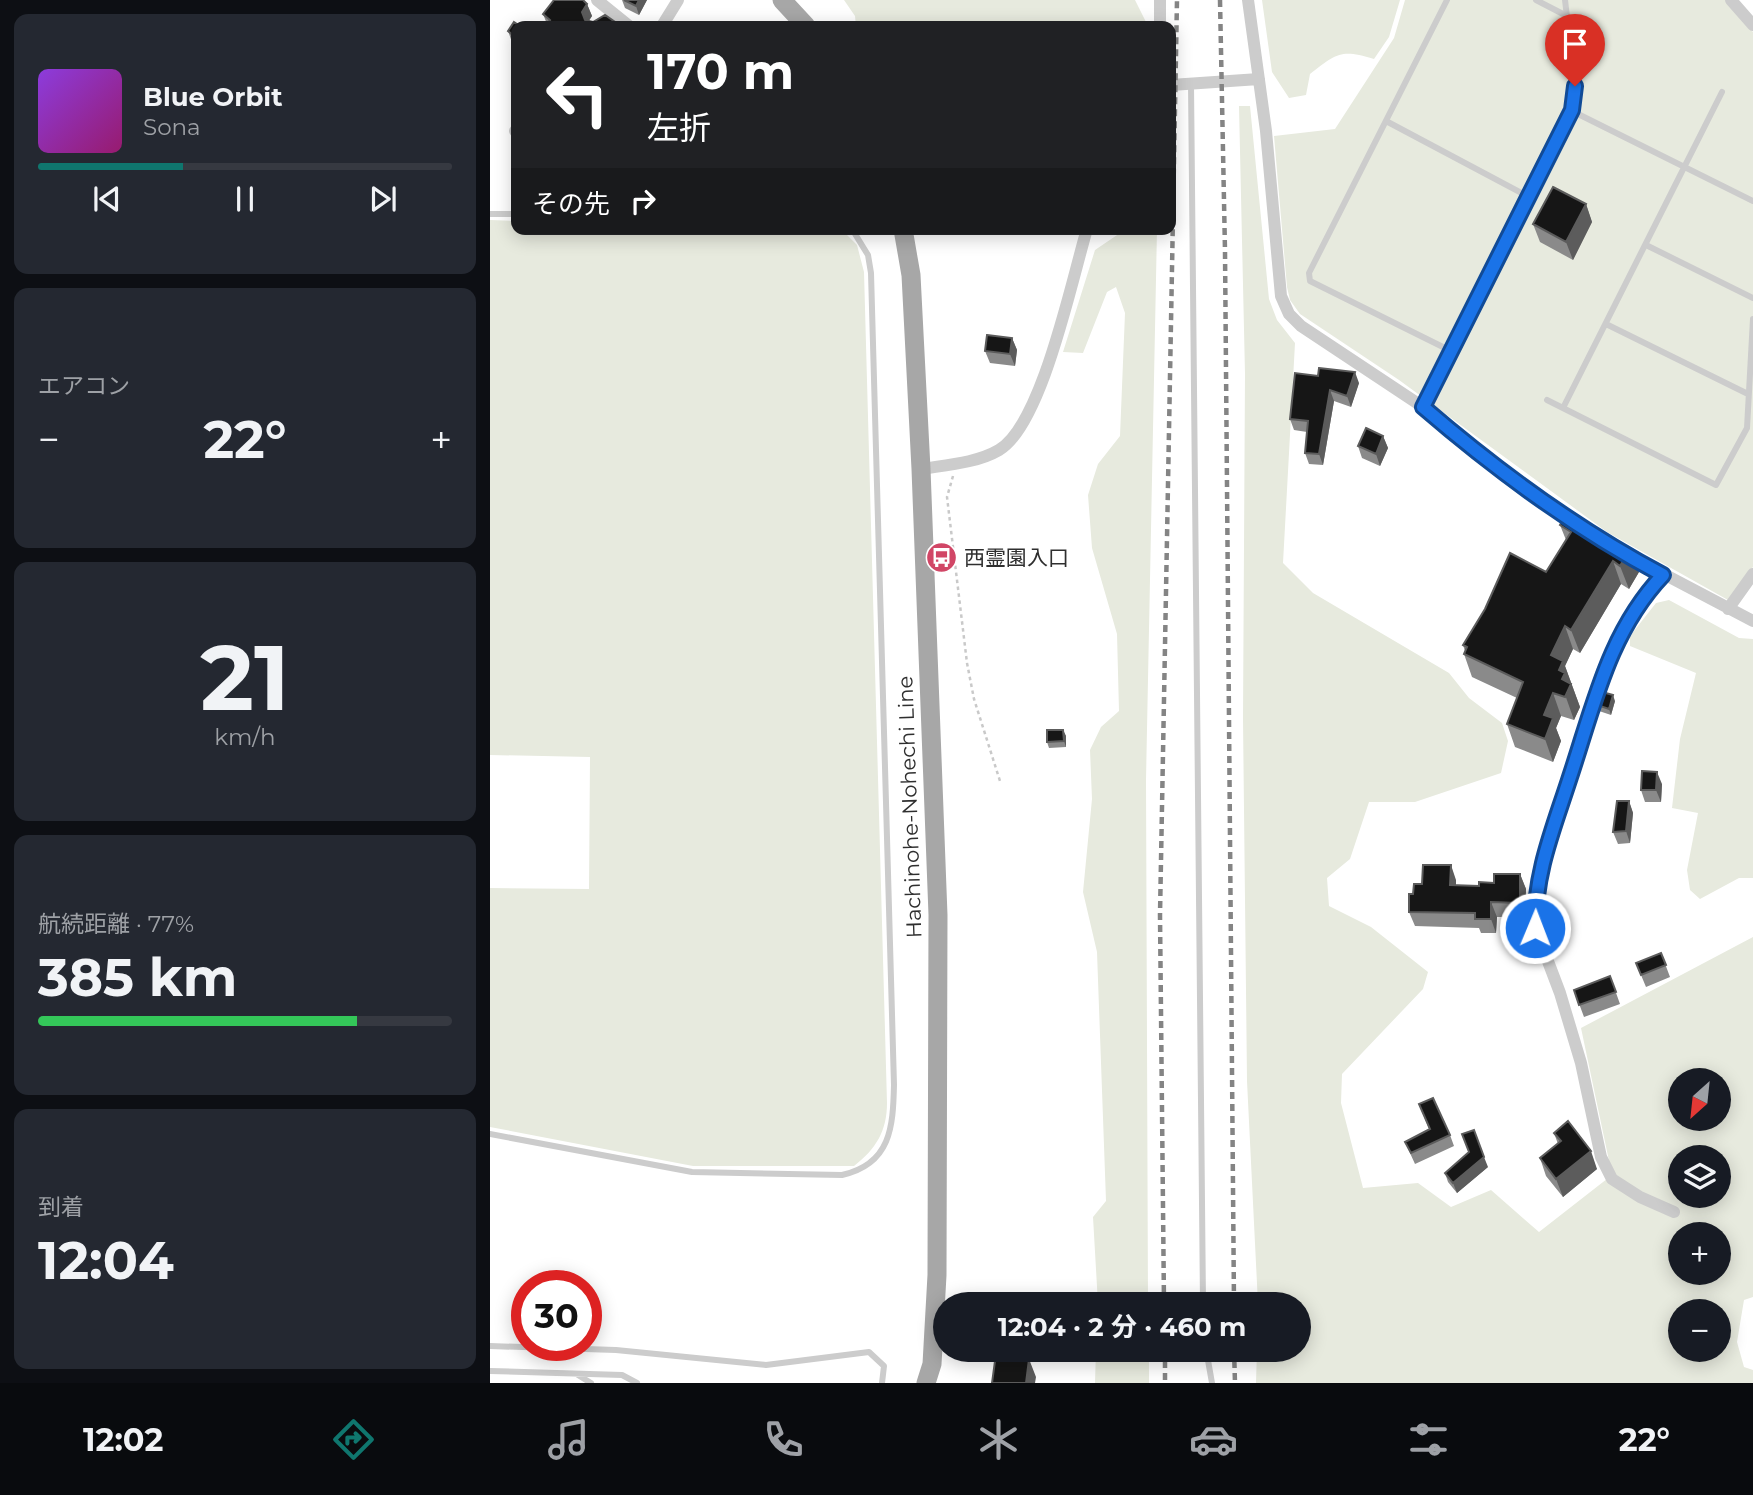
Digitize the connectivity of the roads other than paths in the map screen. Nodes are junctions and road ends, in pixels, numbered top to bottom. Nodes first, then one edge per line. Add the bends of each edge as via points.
1 (597, 0) edge
2 (678, 0) edge
3 (782, 0) edge
4 (1160, 0) edge
5 (1248, 0) edge
6 (1447, 0) edge
7 (1536, 0) edge
8 (1564, 0) edge
9 (1731, 0) edge
10 (1565, 15) junction
11 (620, 21) edge
12 (665, 21) edge
13 (801, 21) edge
14 (1160, 21) edge
15 (1753, 25) edge
16 (1259, 79) junction
17 (1194, 84) junction
18 (1176, 86) edge
19 (1722, 92) dead end
20 (1572, 110) junction
21 (1386, 121) junction
22 (1685, 167) junction
23 (1529, 197) junction
24 (1753, 201) edge
25 (490, 214) edge
26 (511, 214) edge
27 (856, 235) edge
28 (904, 235) edge
29 (1085, 235) edge
30 (1646, 245) junction
31 (1753, 298) edge
32 (1753, 319) edge
33 (1606, 324) junction
34 (1451, 351) junction
35 (1748, 394) junction
36 (1547, 400) dead end
37 (1423, 407) junction
38 (1563, 408) junction
39 (921, 469) junction
40 (1595, 534) edge
41 (1607, 542) edge
42 (1753, 574) edge
43 (1663, 575) junction
44 (1728, 609) junction
45 (1753, 621) edge
46 (490, 1134) edge
47 (1674, 1212) dead end
48 (1203, 1292) edge
49 (490, 1346) edge
50 (1208, 1362) edge
51 (490, 1371) edge
52 (577, 1374) junction
53 (591, 1383) edge
54 (637, 1383) edge
55 (883, 1383) edge
56 (926, 1383) edge
57 (1212, 1383) edge

1 - 11 street via 606,13
2 - 12 street
3 - 13 main road
4 - 14 street
5 - 16 street
6 - 21 lane
7 - 10 lane
8 - 10 lane
9 - 15 street
10 - 20 lane via 1575,86
16 - 17 street
16 - 37 street via 1281,296 1289,314 1323,342
17 - 18 street
17 - 48 lane
19 - 22 lane
20 - 22 lane
20 - 23 lane
21 - 23 lane
21 - 34 lane via 1309,273 1310,281
22 - 24 lane
22 - 30 lane
23 - 34 lane
25 - 26 lane
27 - 46 lane via 868,254 871,273 894,1085 890,1135 871,1162 858,1172 842,1175 692,1172
28 - 39 main road, Hachinohe-Nohechi Line via 911,275
29 - 39 street via 1028,418 1000,450
30 - 31 lane
30 - 33 lane
32 - 35 lane
33 - 35 lane
33 - 38 lane
34 - 37 lane
35 - 38 lane via 1747,428 1716,485
36 - 38 lane
37 - 40 street via 1469,446
39 - 56 main road, Hachinohe-Nohechi Line via 938,915 937,1275 932,1364
41 - 43 street
42 - 44 street
43 - 44 street
43 - 47 street via 1644,595 1602,671 1538,873 1535,928 1581,1063 1601,1157 1612,1179
44 - 45 street
49 - 55 lane via 616,1350 766,1365 869,1352 884,1366
50 - 57 lane
51 - 52 lane
52 - 53 lane
52 - 54 lane via 622,1375

